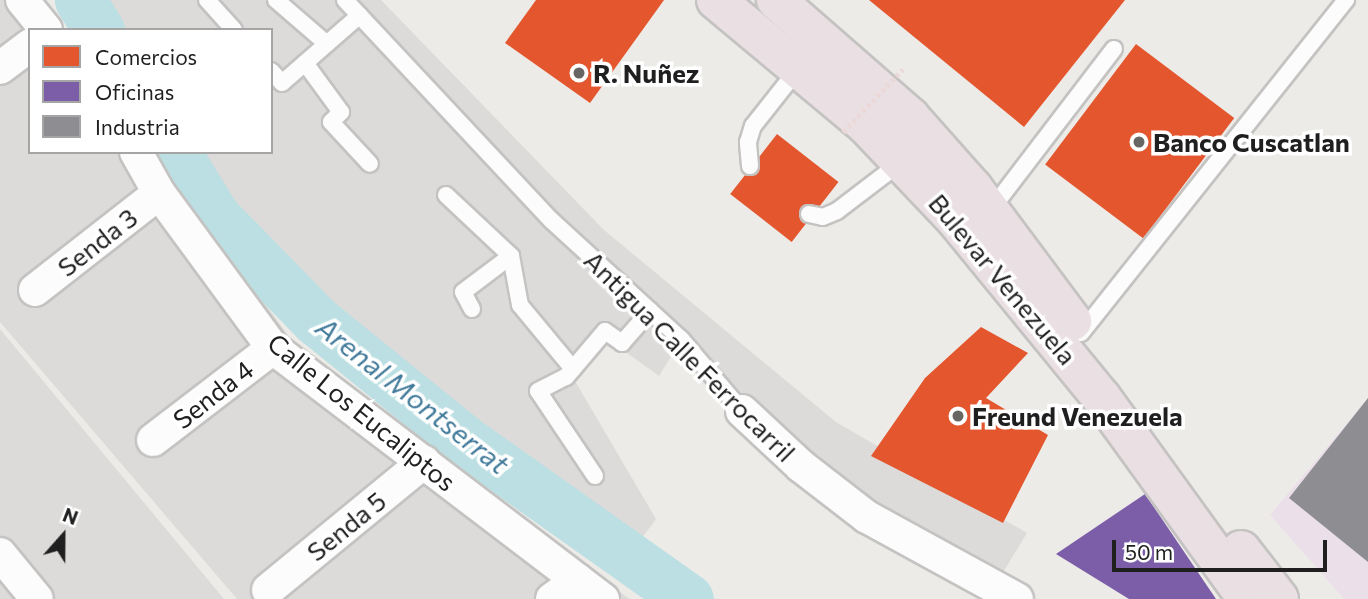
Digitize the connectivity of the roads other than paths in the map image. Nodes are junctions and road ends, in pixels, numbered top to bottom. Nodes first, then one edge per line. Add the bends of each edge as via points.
1 (22, 0) edge
2 (207, 0) edge
3 (276, 0) edge
4 (345, 0) edge
5 (716, 0) edge
6 (1346, 0) edge
7 (780, 2) edge
8 (360, 15) junction
9 (44, 28) edge
10 (232, 28) edge
11 (327, 44) junction
12 (28, 47) edge
13 (1114, 49) dead end
14 (305, 64) junction
15 (799, 67) junction
16 (0, 68) edge
17 (273, 73) edge
18 (137, 154) edge
19 (902, 161) junction
20 (370, 164) dead end
21 (751, 166) dead end
22 (159, 193) junction
23 (446, 195) dead end
24 (989, 213) junction
25 (809, 214) dead end
26 (511, 256) junction
27 (35, 290) dead end
28 (472, 309) dead end
29 (650, 311) junction
30 (1081, 333) junction
31 (273, 348) junction
32 (573, 369) junction
33 (742, 411) joint
34 (153, 440) dead end
35 (424, 462) junction
36 (595, 476) dead end
37 (1241, 550) junction
38 (0, 554) edge
39 (578, 580) junction
40 (268, 590) dead end
41 (37, 599) edge
42 (552, 599) edge
43 (603, 599) edge
44 (1017, 599) edge
45 (1247, 599) edge
46 (1279, 599) edge
47 (1297, 599) edge

1 - 9 street
2 - 10 lane
3 - 11 lane
4 - 8 lane, Antigua Calle Ferrocarril
5 - 15 highway, Bulevar Venezuela
6 - 30 lane
7 - 24 highway, Bulevar Venezuela via 910,117 973,188
8 - 11 lane
8 - 29 lane, Antigua Calle Ferrocarril via 551,220
11 - 14 lane
12 - 16 street
13 - 24 lane
14 - 17 lane via 282,83
14 - 20 lane via 341,111 331,122
15 - 19 highway, Bulevar Venezuela
15 - 21 lane via 753,127 748,142
18 - 22 street, Calle Los Eucaliptos
19 - 25 lane via 837,211 823,217
19 - 45 highway, Bulevar Venezuela via 1101,397
22 - 27 street, Senda 3
22 - 31 street, Calle Los Eucaliptos
23 - 26 lane
24 - 30 highway, Bulevar Venezuela
26 - 28 lane via 463,292
26 - 32 lane via 520,305
29 - 32 lane via 622,343 605,331
29 - 33 lane, Antigua Calle Ferrocarril via 681,339
30 - 37 highway, Bulevar Venezuela
31 - 34 street, Senda 4
31 - 35 street, Calle Los Eucaliptos
32 - 36 lane via 538,391
33 - 44 street, Antigua Calle Ferrocarril via 801,466 867,517
35 - 39 street, Calle Los Eucaliptos
35 - 40 street, Senda 5
37 - 46 highway, Bulevar Venezuela
37 - 47 highway
38 - 41 street
39 - 42 street
39 - 43 street, Calle Los Eucaliptos

